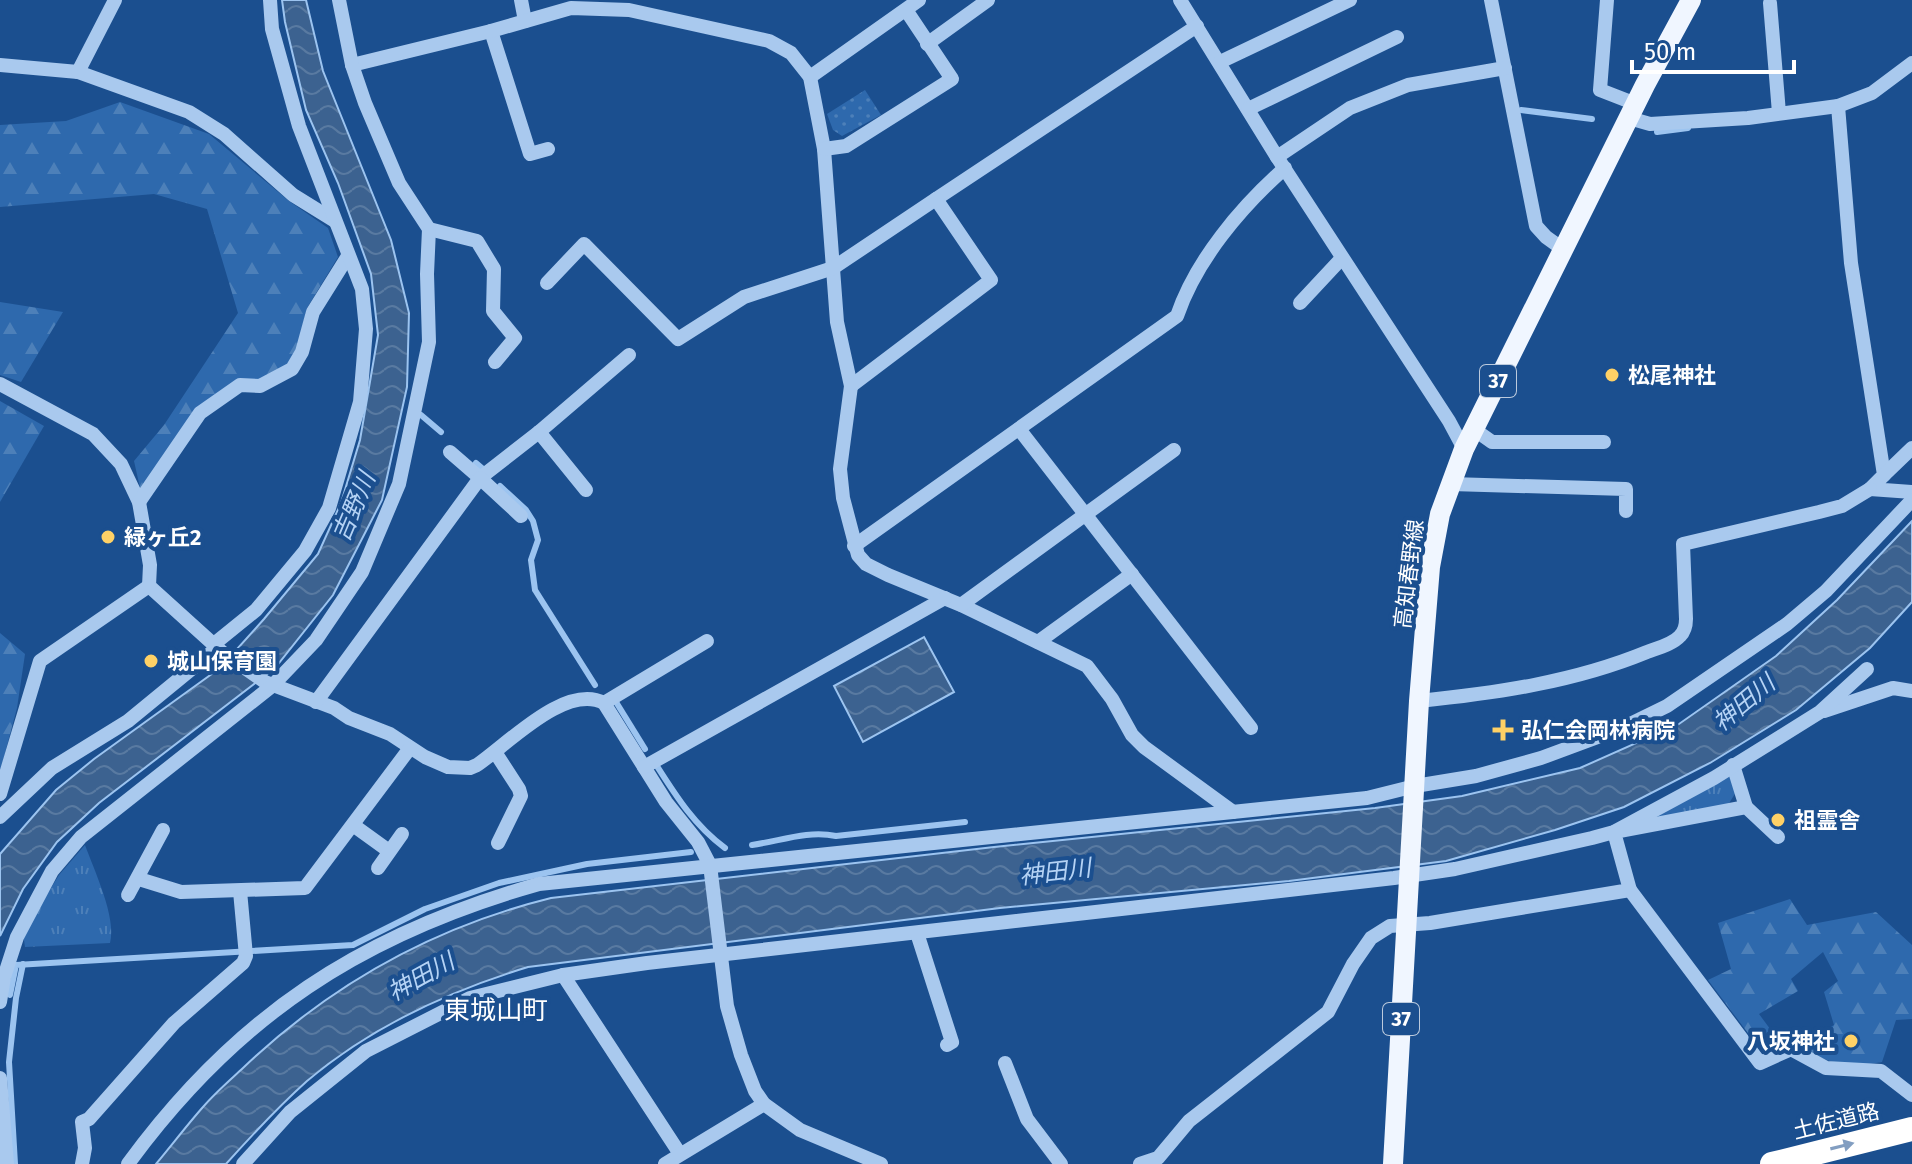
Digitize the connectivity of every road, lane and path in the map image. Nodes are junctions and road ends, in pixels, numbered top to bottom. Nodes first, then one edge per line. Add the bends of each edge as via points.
1 (115, 0) edge
2 (270, 0) edge
3 (339, 0) edge
4 (521, 0) edge
5 (919, 0) edge
6 (988, 0) edge
7 (1180, 0) edge
8 (1350, 0) edge
9 (1491, 0) edge
10 (1607, 0) edge
11 (1691, 0) edge
12 (1770, 3) dead end
13 (628, 5) edge
14 (906, 10) junction
15 (525, 21) junction
16 (1197, 26) junction
17 (491, 31) junction
18 (1397, 37) dead end
19 (927, 44) junction
20 (1220, 62) junction
21 (1912, 63) edge
22 (0, 65) edge
23 (352, 65) junction
24 (1505, 68) junction
25 (78, 72) junction
26 (810, 77) junction
27 (1248, 109) junction
28 (1839, 110) junction
29 (1633, 111) junction
30 (1779, 113) junction
31 (548, 149) dead end
32 (824, 149) junction
33 (1281, 162) junction
34 (936, 199) junction
35 (337, 222) junction
36 (429, 229) junction
37 (1564, 250) junction
38 (348, 256) junction
39 (1342, 258) junction
40 (833, 268) junction
41 (547, 283) dead end
42 (1300, 303) dead end
43 (629, 355) dead end
44 (495, 362) dead end
45 (0, 384) edge
46 (851, 386) junction
47 (1019, 429) junction
48 (1475, 430) junction
49 (539, 432) junction
50 (1604, 442) dead end
51 (1912, 448) edge
52 (1464, 449) junction
53 (1174, 450) dead end
54 (450, 452) dead end
55 (1884, 475) junction
56 (480, 478) junction
57 (1451, 484) junction
58 (1870, 489) junction
59 (586, 490) dead end
60 (1912, 492) edge
61 (1912, 500) edge
62 (139, 502) junction
63 (1626, 511) dead end
64 (1084, 514) junction
65 (521, 516) dead end
66 (854, 546) junction
67 (1132, 574) junction
68 (149, 586) junction
69 (945, 598) junction
70 (961, 605) junction
71 (707, 641) dead end
72 (1038, 642) junction
73 (218, 648) junction
74 (1867, 669) dead end
75 (269, 684) junction
76 (1912, 691) edge
77 (1419, 701) junction
78 (316, 702) junction
79 (604, 703) junction
80 (1820, 712) junction
81 (1251, 728) dead end
82 (410, 748) junction
83 (495, 752) junction
84 (1733, 765) junction
85 (644, 767) junction
86 (1415, 790) junction
87 (0, 794) edge
88 (1746, 807) junction
89 (1233, 812) junction
90 (0, 817) edge
91 (353, 825) junction
92 (163, 830) dead end
93 (1614, 832) junction
94 (402, 834) dead end
95 (1778, 837) dead end
96 (498, 843) dead end
97 (389, 851) junction
98 (378, 868) dead end
99 (711, 870) junction
100 (1410, 875) junction
101 (139, 879) junction
102 (1630, 890) junction
103 (240, 891) junction
104 (128, 895) dead end
105 (1408, 925) junction
106 (917, 933) junction
107 (720, 951) junction
108 (563, 975) junction
109 (0, 1002) edge
110 (947, 1045) dead end
111 (1005, 1063) dead end
112 (0, 1078) edge
113 (1912, 1095) edge
114 (764, 1104) junction
115 (1912, 1129) edge
116 (680, 1154) junction
117 (1159, 1161) edge
118 (7, 1164) edge
119 (82, 1164) edge
120 (128, 1164) edge
121 (243, 1164) edge
122 (665, 1164) edge
123 (881, 1164) edge
124 (1061, 1164) edge
125 (1140, 1164) edge
126 (1393, 1164) edge
127 (1772, 1164) edge

1 - 25 street
2 - 35 street via 272,29 299,126
3 - 23 street
4 - 15 street
5 - 14 street
6 - 19 street
7 - 16 street
8 - 20 street
9 - 24 street
10 - 29 street via 1600,90
11 - 29 main road, 高知春野線 / 37
12 - 30 street
13 - 15 street via 571,8
13 - 26 street via 769,41 791,53
14 - 19 street
14 - 26 street
15 - 17 street
16 - 20 street
16 - 34 street
17 - 23 street
17 - 31 street via 530,154
18 - 27 street
19 - 32 street via 952,79 846,146
20 - 27 street
21 - 28 street
22 - 25 street
23 - 36 street via 399,183
24 - 33 street via 1408,85 1350,108
24 - 37 street via 1536,226
25 - 35 street via 189,112 224,134 293,195
26 - 32 street
27 - 33 street
28 - 30 street
28 - 55 street via 1851,263
29 - 30 street via 1650,124
29 - 37 main road, 高知春野線 / 37
32 - 40 street
33 - 39 street
33 - 47 street via 1201,261 1177,316
34 - 40 street
34 - 46 street via 991,280
35 - 38 street
36 - 44 street via 477,241 494,269 493,311 515,338
36 - 75 street via 429,342 399,484 362,572 316,640
37 - 48 main road, 高知春野線 / 37
38 - 62 street via 313,312 292,369 260,386 240,385 200,413
38 - 73 street via 362,289 363,373 360,402 329,508 305,551
39 - 42 street
39 - 52 street
40 - 41 street via 744,297 678,339 584,244
40 - 46 street via 837,322
43 - 49 street
45 - 62 street via 93,434 121,464
46 - 66 street via 840,469
47 - 64 street
47 - 66 street
48 - 50 street via 1492,442
48 - 52 main road, 高知春野線 / 37
49 - 56 street
49 - 59 street
51 - 55 street
52 - 57 main road, 高知春野線 / 37
53 - 64 street
54 - 56 street
55 - 58 street
56 - 65 street
56 - 78 street
57 - 63 street via 1626,489
57 - 77 main road, 高知春野線 / 37 via 1430,567
58 - 60 street
58 - 77 street via 1831,509 1683,544 1686,619 1675,640 1553,682
61 - 86 street via 1826,591 1787,624 1667,706 1541,758
62 - 68 street
64 - 67 street
64 - 70 street
66 - 69 street via 866,564
67 - 72 street
67 - 81 street
68 - 73 street
68 - 87 street via 40,661
69 - 70 street
69 - 85 street
70 - 72 street
71 - 79 street
72 - 89 street via 1087,666 1132,735
73 - 75 street
73 - 90 street via 128,721 52,768
74 - 80 street
75 - 78 street
75 - 109 street via 81,837 52,871 23,923
76 - 80 street via 1893,688
77 - 86 main road, 高知春野線 / 37
78 - 82 street
79 - 83 street via 595,698 568,702
79 - 85 street
80 - 84 street
82 - 83 street via 455,768 470,768
82 - 91 street
83 - 96 street via 521,796
84 - 88 street
84 - 93 street
85 - 99 street via 698,842
86 - 89 street
86 - 100 main road, 高知春野線 / 37
88 - 93 street
88 - 95 street
89 - 99 street
91 - 97 street
91 - 103 street via 305,888
92 - 101 street
93 - 100 street
93 - 102 street
94 - 97 street
97 - 98 street
99 - 107 street
99 - 120 street via 539,884 400,932 342,964 255,1024 190,1088
100 - 105 main road, 高知春野線 / 37
100 - 106 street
101 - 103 street via 181,892
101 - 104 street
102 - 105 street
102 - 113 street via 1760,1063 1791,1049 1826,1068 1881,1071
103 - 119 street via 243,963 174,1023 82,1122
105 - 117 street via 1390,926 1371,938 1328,1012 1189,1121
105 - 126 main road, 高知春野線 / 37
106 - 107 street
106 - 110 street via 952,1042
107 - 108 street
107 - 114 street via 727,1006 741,1055
108 - 116 street
108 - 121 street via 470,998 366,1051 290,1112
111 - 124 street via 1027,1119
112 - 118 street
114 - 116 street
114 - 123 street via 800,1130
127 -> 115 highway, 土佐道路
116 - 122 street
117 - 125 street

